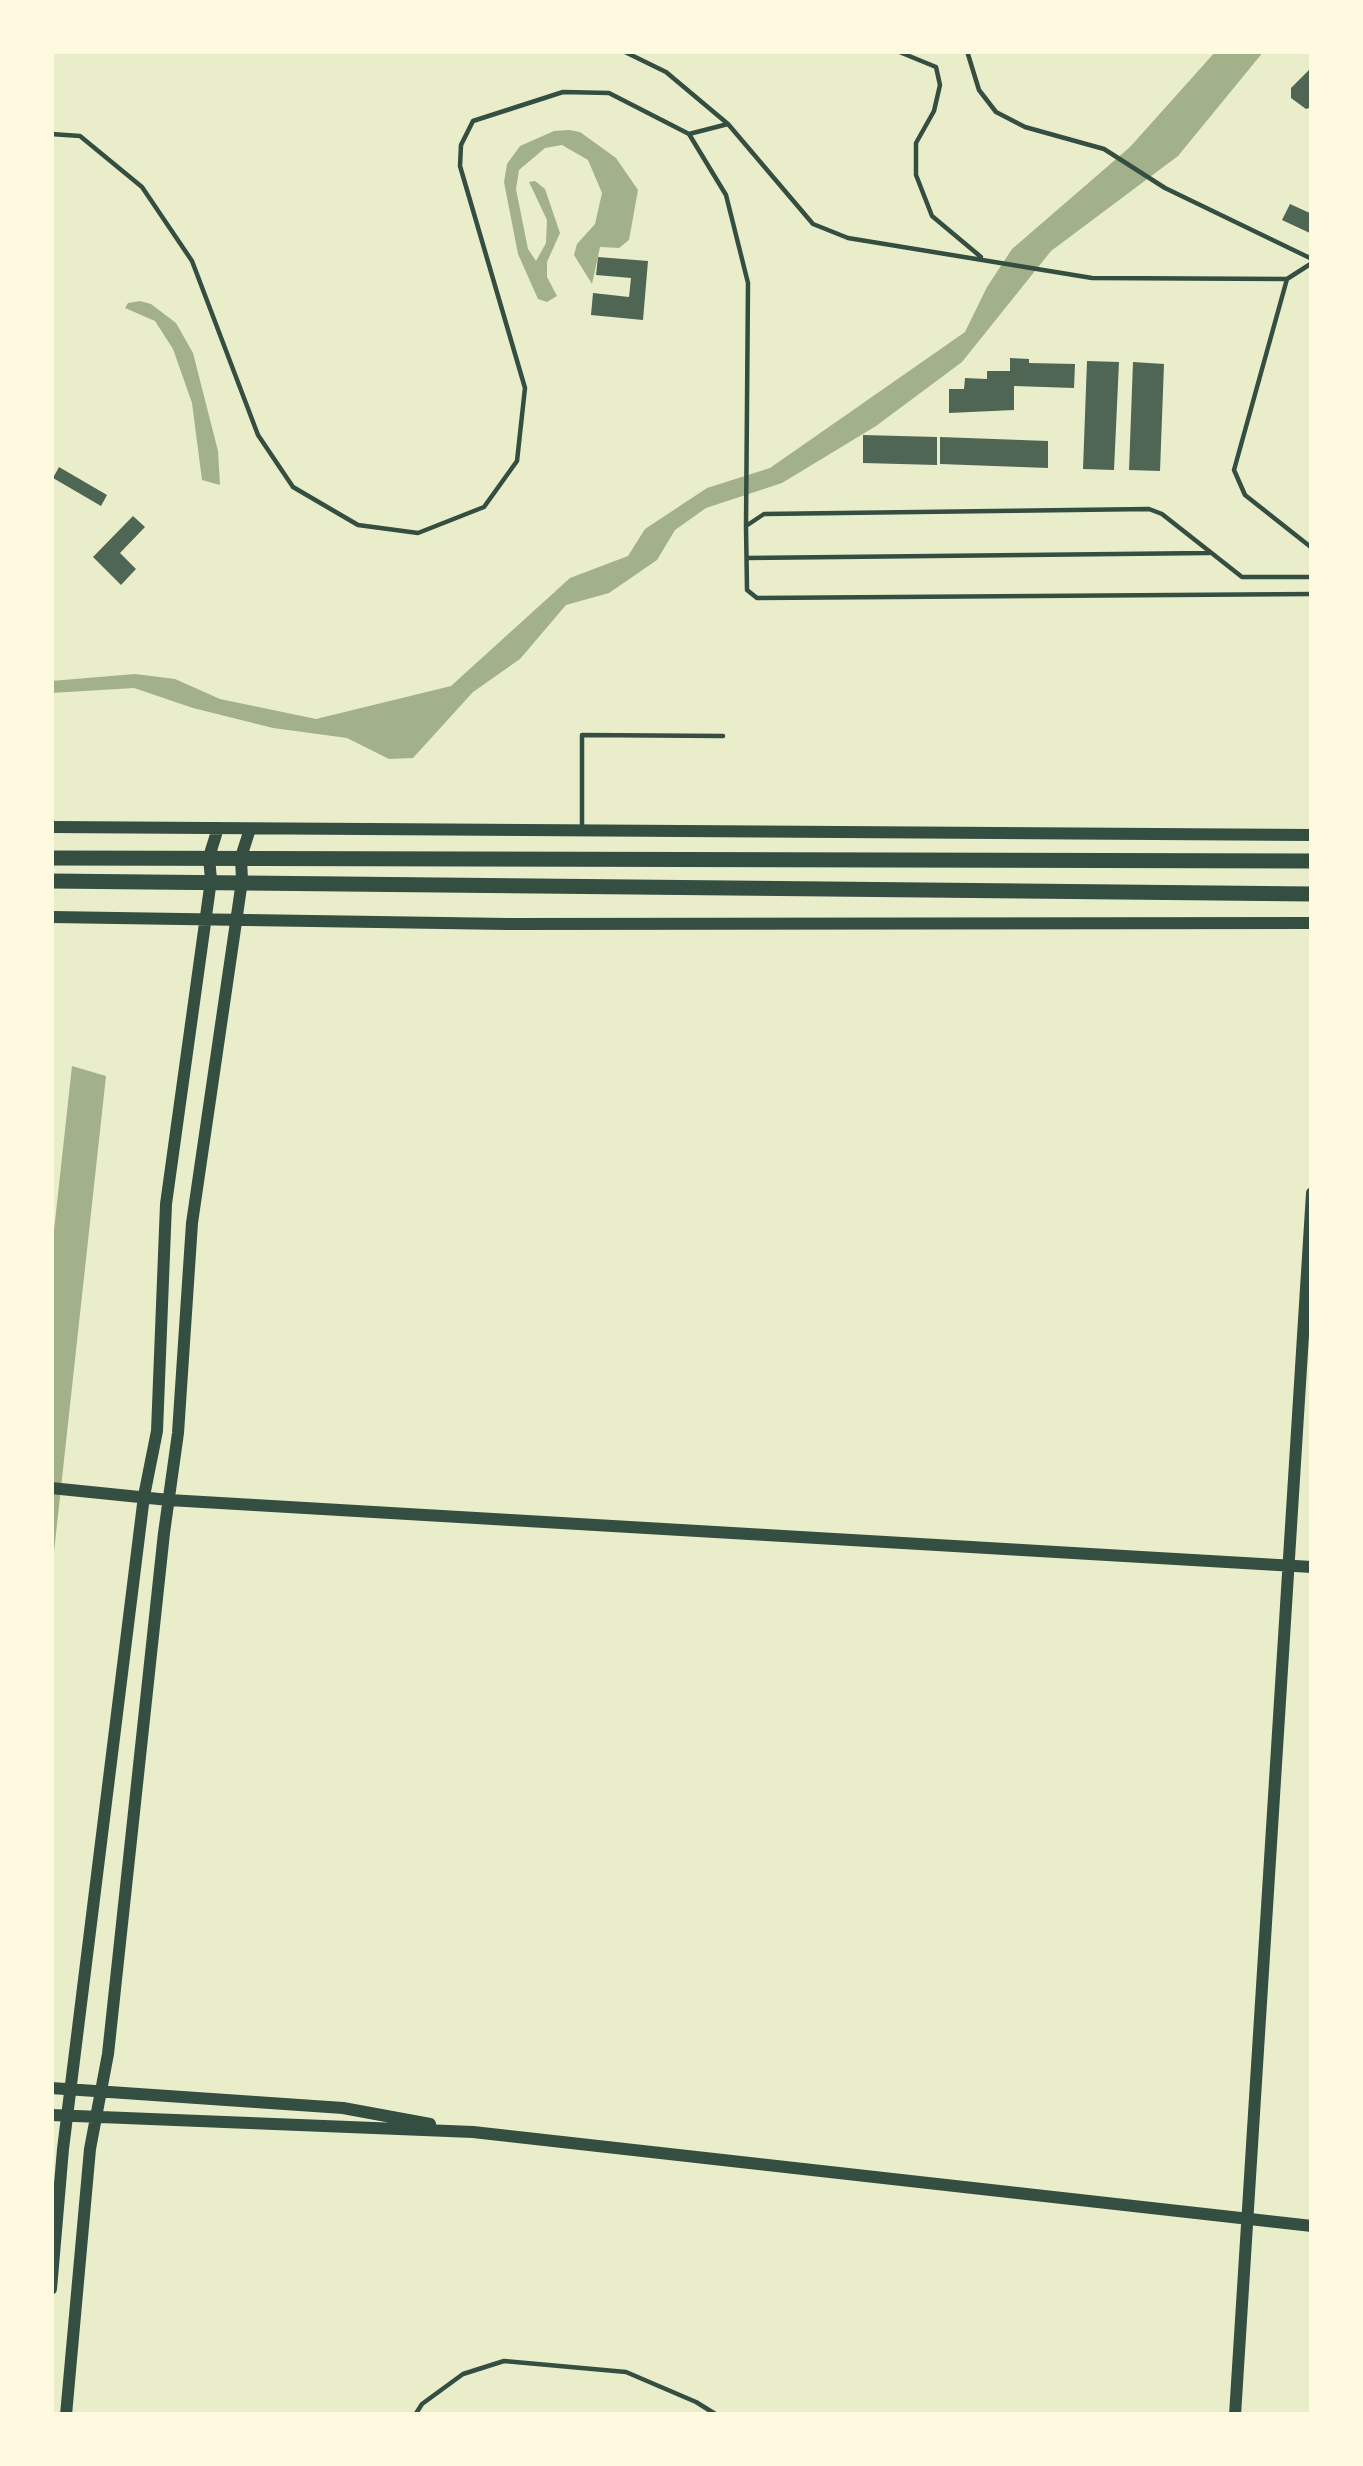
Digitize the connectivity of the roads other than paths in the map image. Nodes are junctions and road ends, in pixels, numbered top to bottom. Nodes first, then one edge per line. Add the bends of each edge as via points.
1 (623, 51) edge
2 (898, 51) edge
3 (967, 51) edge
4 (728, 124) junction
5 (51, 134) edge
6 (689, 134) junction
7 (985, 260) junction
8 (1312, 261) edge
9 (1287, 279) junction
10 (746, 526) junction
11 (1312, 548) edge
12 (1211, 553) junction
13 (746, 558) junction
14 (1312, 577) edge
15 (1312, 594) edge
16 (723, 736) dead end
17 (51, 827) edge
18 (218, 828) junction
19 (250, 829) junction
20 (582, 830) junction
21 (1312, 835) edge
22 (209, 856) junction
23 (241, 856) junction
24 (51, 857) edge
25 (1312, 861) edge
26 (211, 880) junction
27 (51, 881) edge
28 (242, 881) junction
29 (1312, 895) edge
30 (51, 917) edge
31 (205, 919) junction
32 (236, 920) junction
33 (1312, 923) edge
34 (1312, 1193) edge
35 (51, 1488) edge
36 (144, 1496) junction
37 (170, 1500) junction
38 (1286, 1565) junction
39 (1312, 1567) edge
40 (51, 2088) edge
41 (101, 2088) junction
42 (71, 2089) junction
43 (51, 2115) edge
44 (67, 2115) junction
45 (95, 2118) junction
46 (473, 2132) junction
47 (1245, 2218) junction
48 (1312, 2226) edge
49 (51, 2289) edge
50 (66, 2415) edge
51 (415, 2415) edge
52 (717, 2415) edge
53 (1235, 2415) edge

1 - 4 lane via 666,72
2 - 7 lane via 936,67 940,85 916,143 916,175 932,216
3 - 8 lane via 996,112 1104,149
4 - 6 lane
4 - 7 lane via 813,224 848,238
5 - 6 lane via 80,136 142,187 191,261 258,435 293,488 358,525 418,533 484,508 517,461 525,388 460,166 473,121 563,92 609,93
6 - 10 lane via 726,195 748,283
7 - 9 lane via 1092,278
8 - 9 lane
9 - 11 lane via 1234,470 1245,495
10 - 12 lane via 764,514 1149,509
10 - 13 lane
12 - 13 lane
12 - 14 lane via 1242,577
13 - 15 lane via 747,590 757,598
16 - 20 lane via 583,735
17 - 18 street
18 - 19 street
18 - 22 street
19 - 20 street
19 - 23 street
20 - 21 street
22 - 23 main road
22 - 24 main road
22 - 26 street
23 - 25 main road
23 - 28 street
26 - 27 main road
26 - 28 main road
26 - 31 street
28 - 29 main road
28 - 32 street
30 - 31 street
31 - 32 street
31 - 36 street via 166,1204 157,1431
32 - 33 street
32 - 37 street via 192,1223
34 - 38 street
35 - 36 street
36 - 37 street
36 - 42 street
37 - 38 street
37 - 41 street
38 - 39 street
38 - 47 street
40 - 42 street
41 - 42 street
41 - 45 street
41 - 46 street via 343,2108
42 - 44 street
43 - 44 street
44 - 45 street
44 - 49 street
45 - 46 street
45 - 50 street
46 - 47 street
47 - 48 street
47 - 53 street
51 - 52 lane via 463,2374 504,2361 626,2372

